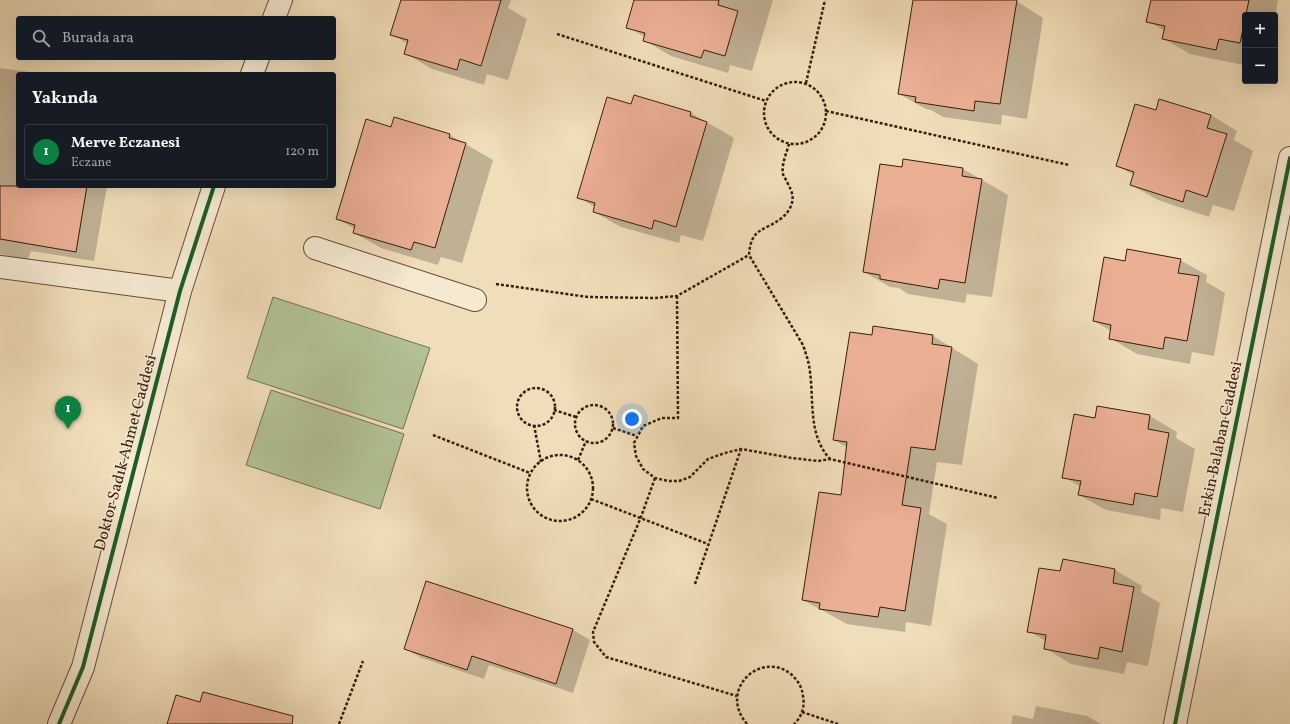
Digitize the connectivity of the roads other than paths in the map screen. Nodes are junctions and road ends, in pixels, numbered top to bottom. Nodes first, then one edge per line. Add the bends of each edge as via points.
1 (281, 0) edge
2 (275, 16) edge
3 (257, 60) edge
4 (253, 72) edge
5 (1290, 158) edge
6 (213, 188) edge
7 (315, 248) dead end
8 (0, 267) edge
9 (180, 291) junction
10 (475, 300) dead end
11 (59, 724) edge
12 (1175, 724) edge

1 - 2 street
3 - 4 street
5 - 12 street, Erkin Balaban Caddesi
6 - 9 street, Doktor Sadık Ahmet Caddesi
7 - 10 street
8 - 9 street
9 - 11 street, Doktor Sadık Ahmet Caddesi via 83,667

